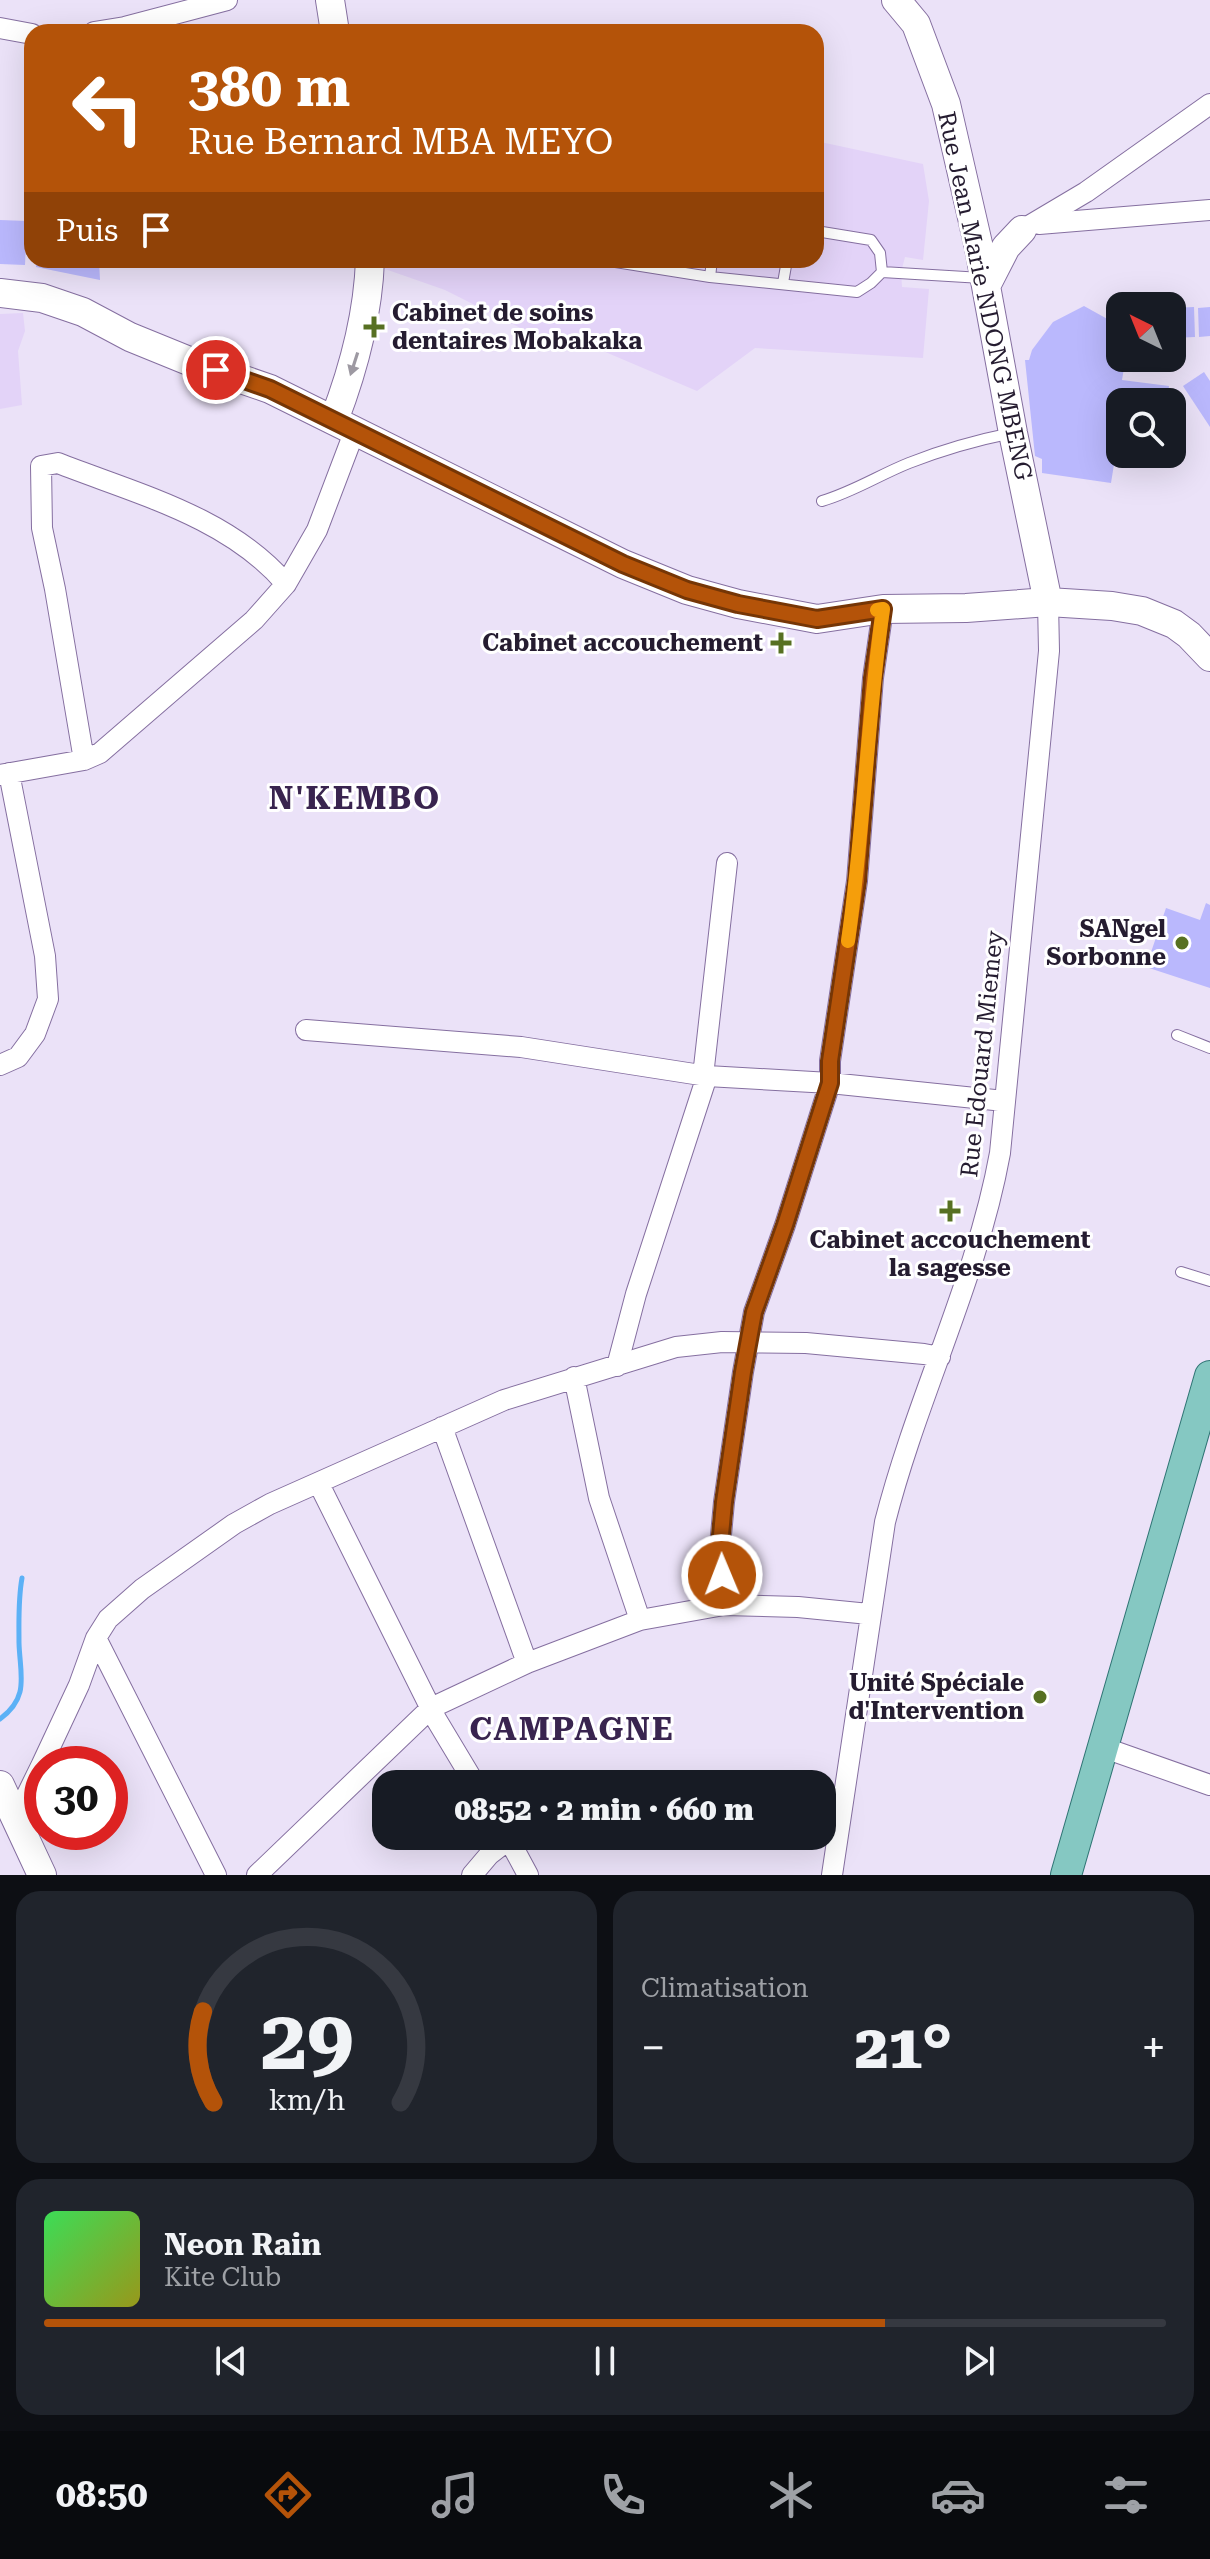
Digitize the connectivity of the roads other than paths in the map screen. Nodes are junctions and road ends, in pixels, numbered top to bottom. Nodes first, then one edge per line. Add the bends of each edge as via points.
1 (227, 0) edge
2 (330, 0) edge
3 (902, 2) edge
4 (136, 24) edge
5 (334, 24) edge
6 (0, 28) edge
7 (24, 32) edge
8 (1210, 104) edge
9 (1210, 210) edge
10 (971, 216) junction
11 (1027, 227) junction
12 (824, 232) edge
13 (370, 268) edge
14 (669, 268) edge
15 (711, 268) edge
16 (786, 268) edge
17 (882, 272) junction
18 (710, 277) junction
19 (985, 282) junction
20 (783, 283) junction
21 (0, 293) edge
22 (345, 425) junction
23 (1013, 433) junction
24 (822, 501) dead end
25 (286, 584) junction
26 (1048, 602) junction
27 (883, 609) junction
28 (1210, 657) edge
29 (84, 760) junction
30 (4, 774) edge
31 (727, 863) dead end
32 (306, 1030) dead end
33 (1177, 1035) dead end
34 (1210, 1048) edge
35 (0, 1065) edge
36 (705, 1076) junction
37 (830, 1083) junction
38 (1004, 1101) junction
39 (1181, 1272) dead end
40 (1210, 1281) edge
41 (749, 1342) junction
42 (940, 1357) junction
43 (617, 1366) junction
44 (1210, 1376) edge
45 (574, 1377) junction
46 (442, 1427) junction
47 (319, 1484) junction
48 (724, 1605) junction
49 (869, 1614) junction
50 (640, 1620) junction
51 (96, 1638) junction
52 (527, 1663) junction
53 (431, 1708) junction
54 (51, 1746) edge
55 (1102, 1747) junction
56 (467, 1770) edge
57 (0, 1785) edge
58 (1210, 1785) edge
59 (836, 1798) edge
60 (24, 1801) edge
61 (16, 1817) junction
62 (495, 1850) edge
63 (516, 1850) edge
64 (832, 1850) edge
65 (42, 1875) edge
66 (216, 1875) edge
67 (257, 1875) edge
68 (472, 1875) edge
69 (528, 1875) edge
70 (832, 1875) edge
71 (1066, 1875) edge

1 - 4 street
2 - 5 main road
3 - 10 main road, Rue Jean Marie NDONG MBENG via 916,24 946,104
6 - 7 street
8 - 11 street
9 - 11 street
10 - 11 main road via 989,233 1012,235
10 - 19 main road, Rue Jean Marie NDONG MBENG
11 - 19 main road via 1006,247
12 - 17 lane via 871,240 880,253
13 -> 22 main road
14 - 18 lane
15 - 18 lane
16 - 20 lane
17 - 19 lane
17 - 20 lane via 857,292
18 - 20 lane
19 - 23 main road, Rue Jean Marie NDONG MBENG
21 - 22 main road via 42,298 83,312 130,337 270,389
22 - 25 street via 317,530
22 - 27 main road via 623,564 687,590 817,619
23 - 24 lane via 910,462
23 - 26 main road, Rue Jean Marie NDONG MBENG
25 - 29 street via 211,659 118,739
25 - 29 street via 250,549 213,525 58,463 41,466 42,528
26 - 27 main road
26 - 28 main road via 1151,614 1174,624
26 - 38 street, Rue Edouard Miemey via 1049,651
27 - 37 street via 857,881
29 - 30 street
30 - 35 street via 45,956 48,999 35,1034 18,1057
31 - 36 street
32 - 36 street via 521,1047
33 - 34 lane
36 - 37 street
36 - 43 street
37 - 38 street
37 - 41 street via 762,1286
38 - 42 street, Rue Edouard Miemey via 990,1204
39 - 40 lane
41 - 42 street via 842,1345
41 - 43 street via 676,1347
41 - 48 street via 721,1531
42 - 49 street, Rue Edouard Miemey via 898,1469
43 - 45 street
44 - 55 main road
45 - 46 street
45 - 50 street via 599,1498
46 - 47 street
46 - 52 street
47 - 51 street via 234,1524 142,1589 108,1619
47 - 53 street
48 - 49 street
48 - 50 street
49 - 59 street, Rue Edouard Miemey
50 - 52 street
51 - 54 street
51 - 66 street
52 - 53 street
53 - 56 street
53 - 67 street
55 - 58 street
55 - 71 main road
57 - 61 main road
60 - 61 street
61 - 65 main road
62 - 68 street
63 - 69 street
64 - 70 street, Rue Edouard Miemey

